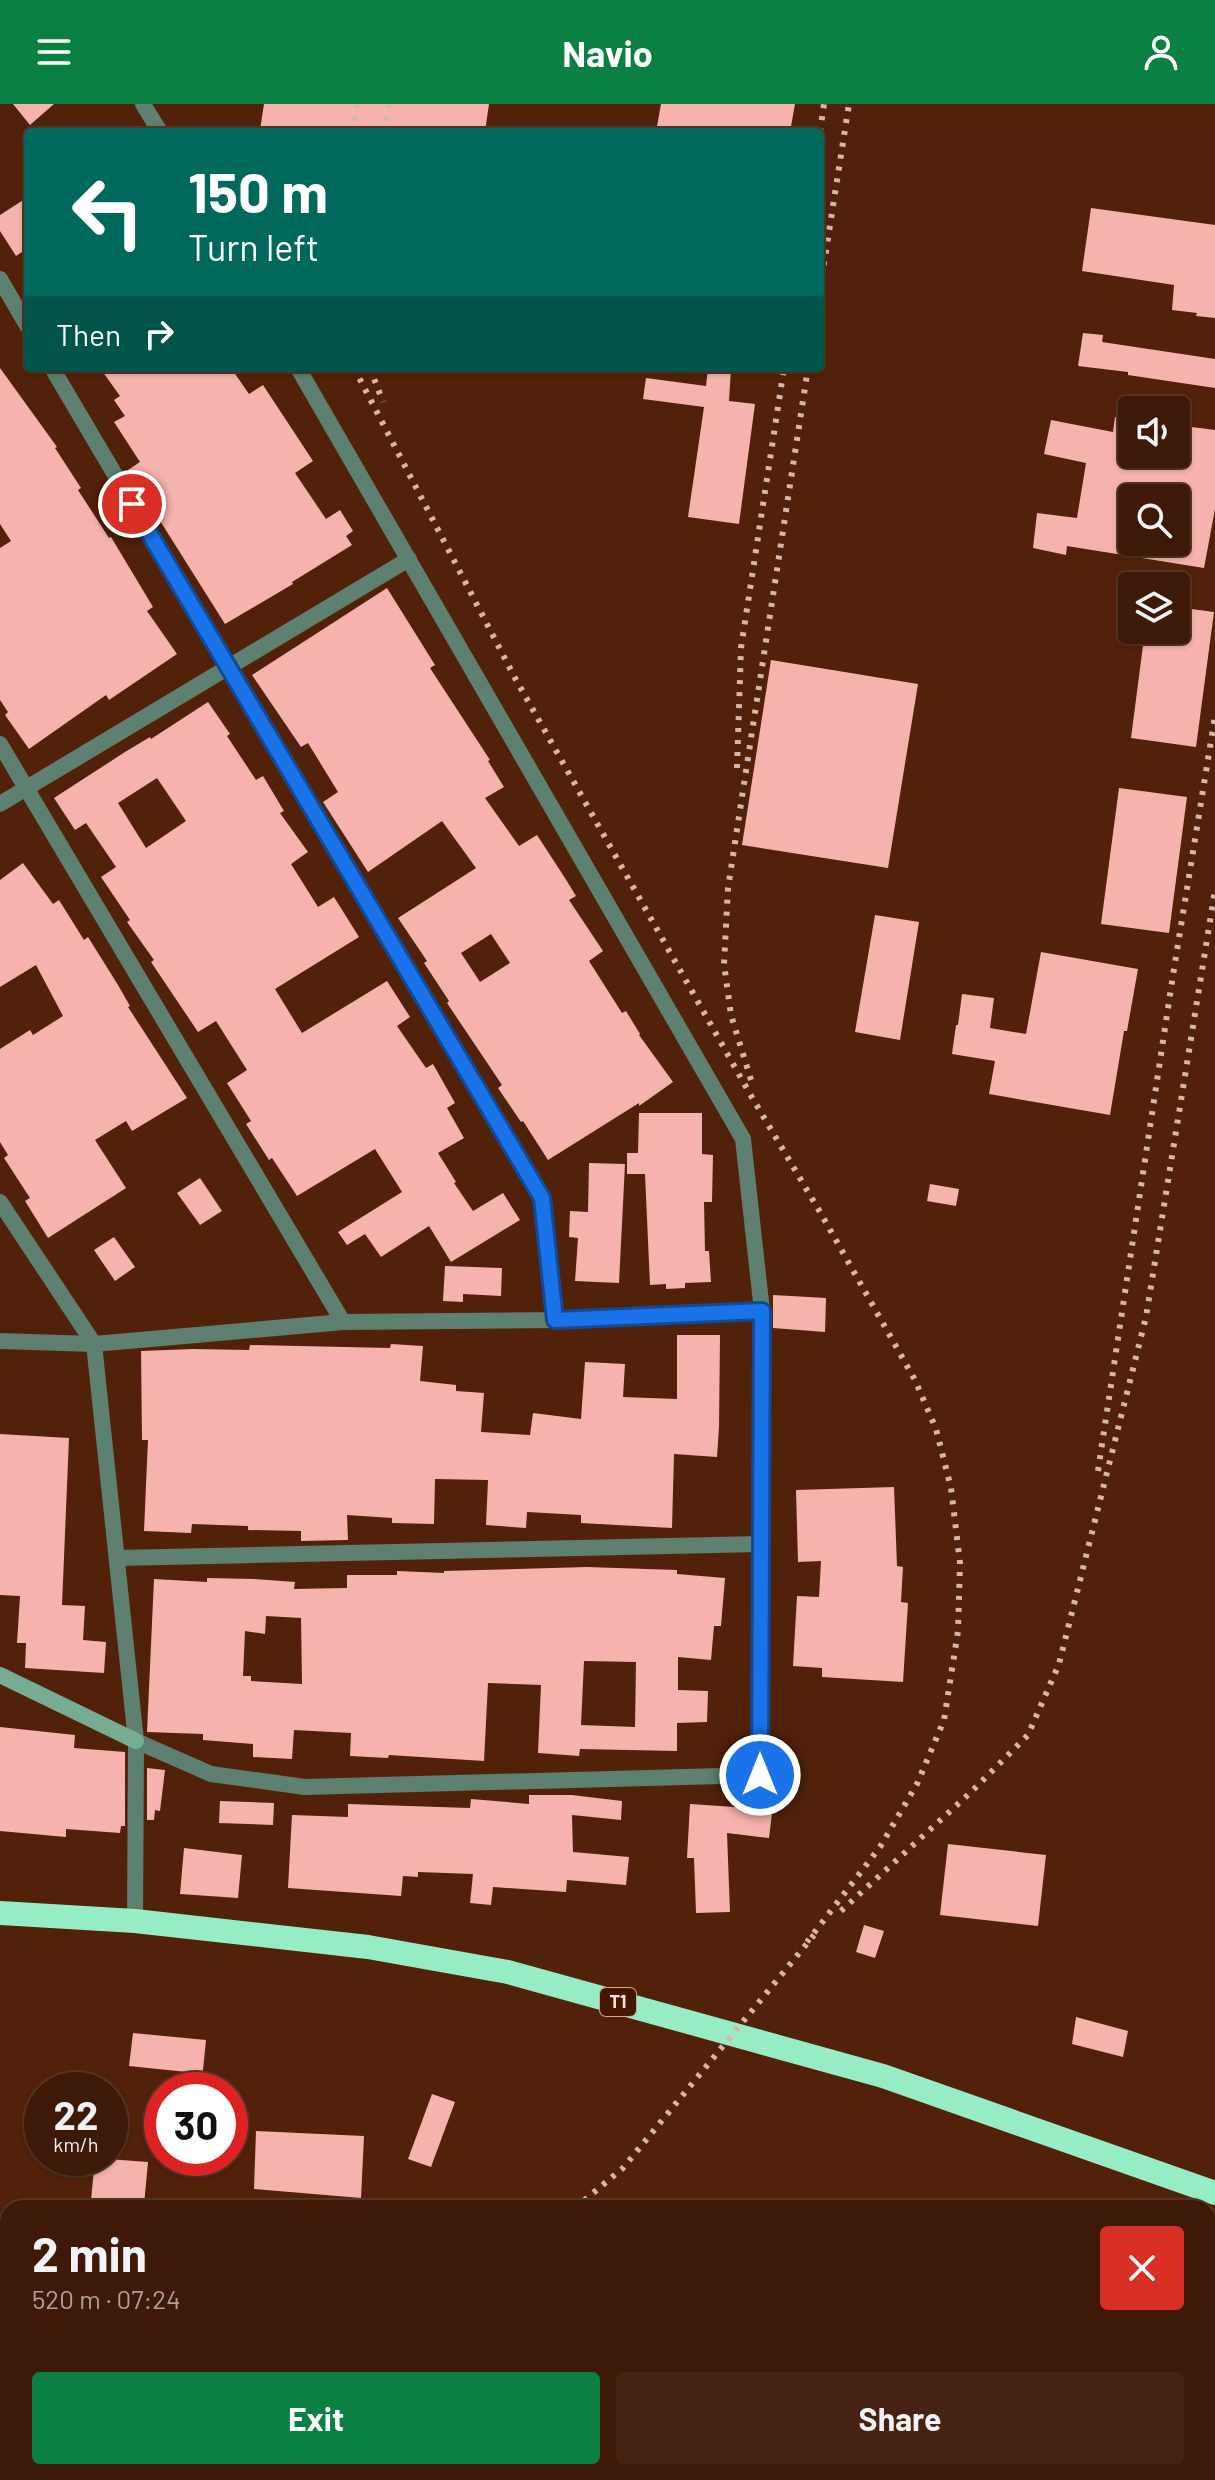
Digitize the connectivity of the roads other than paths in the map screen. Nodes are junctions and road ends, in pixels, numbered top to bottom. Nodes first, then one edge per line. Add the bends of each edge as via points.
1 (143, 104) edge
2 (158, 128) edge
3 (0, 279) edge
4 (24, 320) edge
5 (54, 372) edge
6 (300, 372) edge
7 (409, 559) junction
8 (228, 668) junction
9 (0, 744) edge
10 (24, 788) junction
11 (0, 804) edge
12 (0, 1202) edge
13 (762, 1311) junction
14 (555, 1320) junction
15 (343, 1322) junction
16 (0, 1341) edge
17 (94, 1344) junction
18 (761, 1544) junction
19 (117, 1558) junction
20 (0, 1675) edge
21 (136, 1741) junction
22 (0, 1913) edge
23 (135, 1921) junction
24 (1215, 2193) edge

1 - 2 street
3 - 4 street
5 - 8 street
6 - 7 street
7 - 8 street
7 - 13 street via 743,1139
8 - 10 street
8 - 14 street via 542,1198
9 - 10 street
10 - 11 street
10 - 15 street
12 - 17 street
13 - 14 street
13 - 18 street
14 - 15 street
15 - 17 street
16 - 17 street
17 - 19 street
18 - 19 street
18 - 21 street via 760,1775 305,1787 211,1774
19 - 21 street
20 - 21 street
21 - 23 street
22 - 23 highway, T1
23 - 24 highway, T1 via 368,1947 508,1972 883,2076

